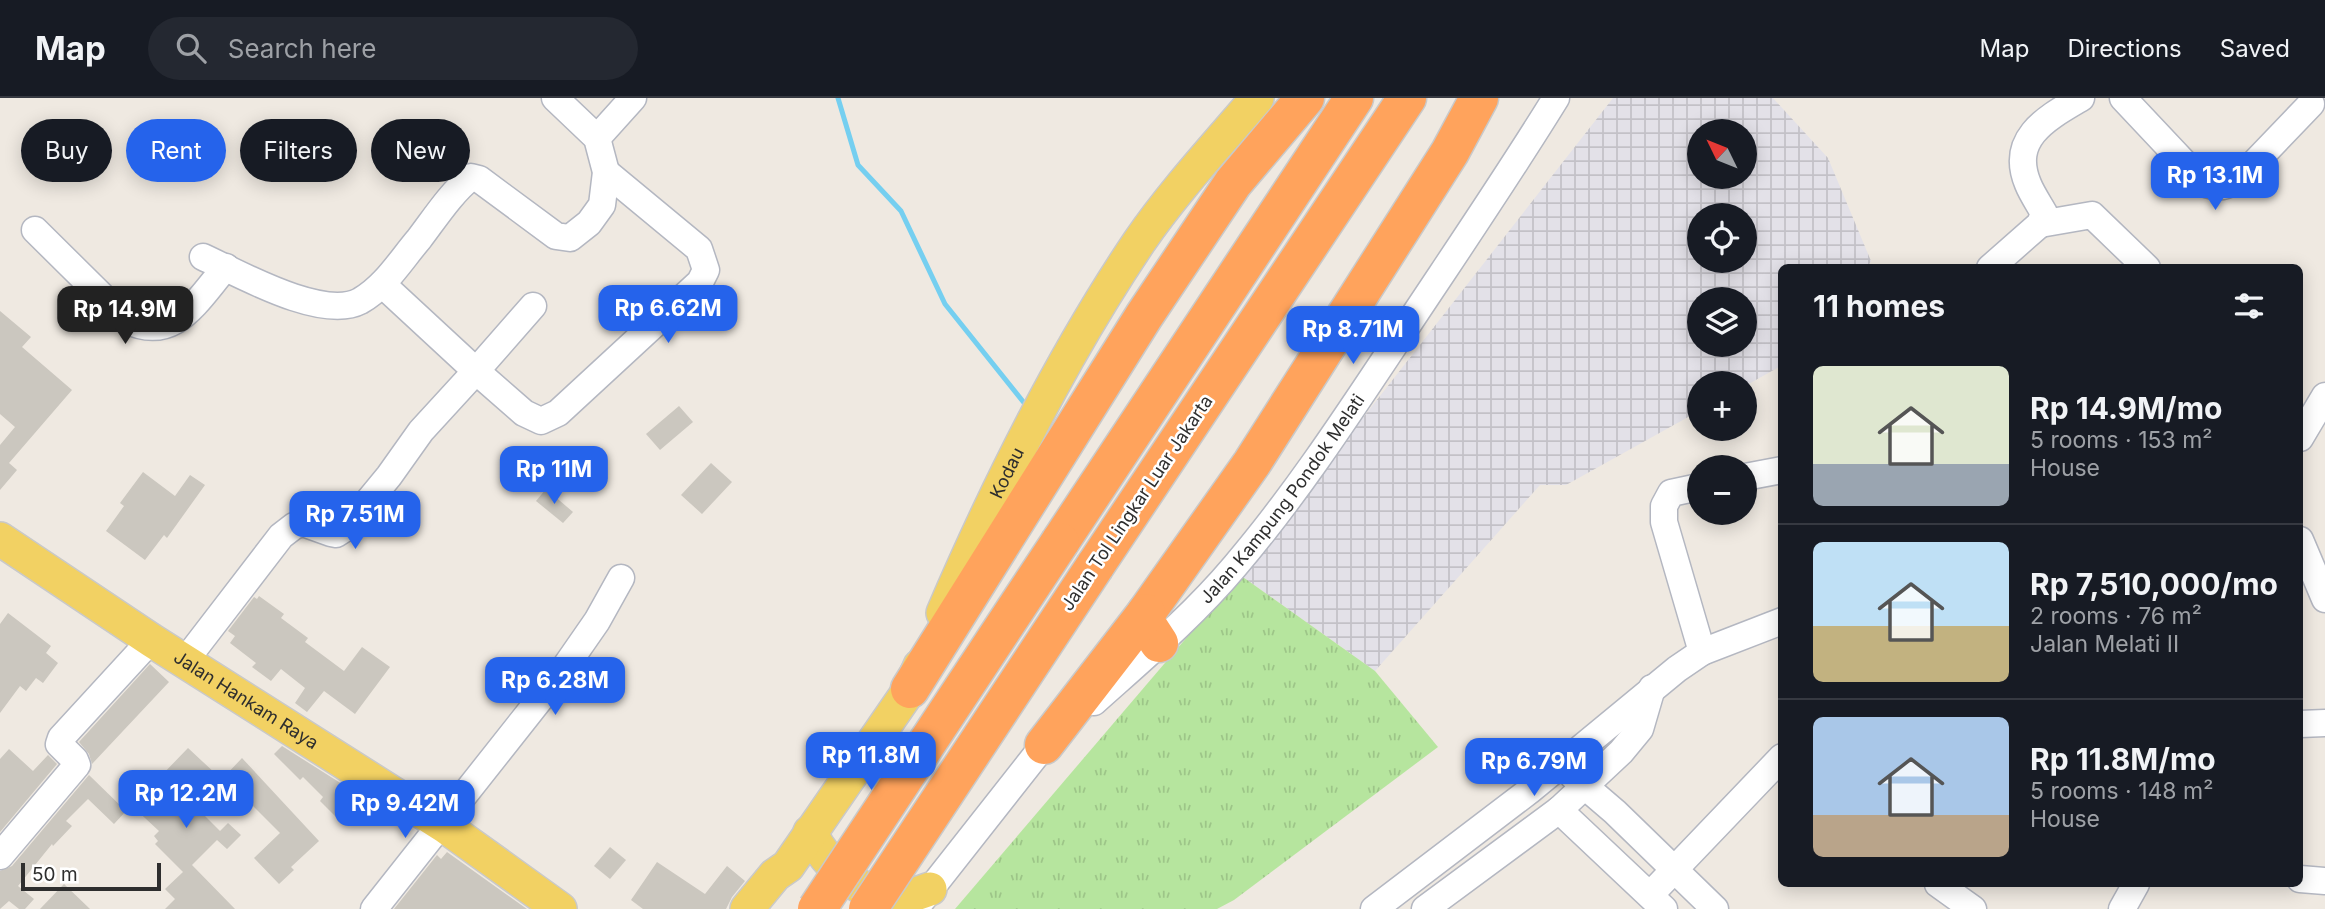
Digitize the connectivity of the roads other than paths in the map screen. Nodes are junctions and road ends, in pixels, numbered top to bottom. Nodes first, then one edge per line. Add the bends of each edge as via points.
1 (555, 98) edge
2 (633, 98) edge
3 (1257, 98) edge
4 (1305, 98) edge
5 (1354, 98) edge
6 (1407, 98) edge
7 (1479, 98) edge
8 (1556, 98) edge
9 (2123, 98) edge
10 (2064, 102) edge
11 (2311, 104) dead end
12 (597, 138) junction
13 (606, 172) junction
14 (2040, 224) junction
15 (35, 230) dead end
16 (1995, 264) edge
17 (2143, 264) edge
18 (382, 285) junction
19 (533, 306) dead end
20 (476, 371) junction
21 (2325, 396) edge
22 (2303, 433) edge
23 (2325, 438) edge
24 (2303, 445) edge
25 (1778, 471) edge
26 (1757, 475) edge
27 (1687, 490) edge
28 (0, 539) edge
29 (2303, 550) edge
30 (621, 578) dead end
31 (2314, 587) edge
32 (1778, 623) edge
33 (1153, 628) junction
34 (151, 640) junction
35 (1702, 652) junction
36 (185, 661) junction
37 (1652, 688) junction
38 (910, 689) junction
39 (2325, 723) edge
40 (2303, 724) edge
41 (1044, 745) joint
42 (1778, 761) edge
43 (1559, 764) junction
44 (1585, 786) junction
45 (1559, 810) junction
46 (443, 826) junction
47 (810, 832) junction
48 (0, 856) edge
49 (1675, 869) junction
50 (1420, 875) junction
51 (2303, 878) edge
52 (2325, 881) edge
53 (1942, 887) edge
54 (2134, 887) edge
55 (770, 892) edge
56 (922, 899) edge
57 (1657, 902) edge
58 (1440, 905) edge
59 (549, 906) edge
60 (374, 909) edge
61 (817, 909) edge
62 (868, 909) edge
63 (1374, 909) edge
64 (1715, 909) edge
65 (1973, 909) edge
66 (2122, 909) edge

1 - 12 street
2 - 12 street
3 - 38 main road, Kodau via 1140,241 1092,317 983,520
4 - 38 highway via 1233,183 1144,316
5 - 61 highway, bridge
6 - 62 highway, Jalan Tol Lingkar Luar Jakarta, bridge
7 - 33 highway via 1450,152
8 - 33 street, Jalan Kampung Pondok Melati via 1362,395 1279,512 1234,568
9 - 11 street via 2203,183 2216,188 2240,178
10 - 14 street via 2035,128 2022,155 2027,184 2044,213
12 - 13 street
13 - 18 street via 602,205 570,239 556,236 479,178 471,177
13 - 20 street via 699,249 706,270 700,282 558,413 541,421
14 - 16 street
14 - 17 street via 2092,215
15 - 18 street via 126,320 140,327 162,327 181,319 214,262 275,291 338,306 358,302
18 - 20 street
19 - 20 street
20 - 36 street via 439,410 343,531 331,533 303,523 281,536
21 - 22 street
23 - 24 street
25 - 26 street
27 - 35 street via 1671,493 1664,506 1664,522
28 - 34 main road, Jalan Hankam Raya
29 - 31 street
30 - 46 street via 563,670
32 - 35 street
33 - 41 highway
34 - 36 main road, Jalan Hankam Raya
34 - 48 street via 60,740 77,765
35 - 37 street
36 - 46 main road, Jalan Hankam Raya
37 - 43 street
37 - 44 street via 1640,729
38 - 47 main road, Kodau
39 - 40 street
41 - 56 street
42 - 49 street
43 - 44 street
43 - 50 street
44 - 45 street
44 - 49 street
45 - 57 street
45 - 58 street
46 - 59 main road, Jalan Hankam Raya
46 - 60 street
47 - 55 main road, Kodau
47 - 56 main road via 832,866 865,888
49 - 57 street
49 - 64 street
50 - 58 street
50 - 63 street
51 - 52 street
53 - 65 street
54 - 66 street

